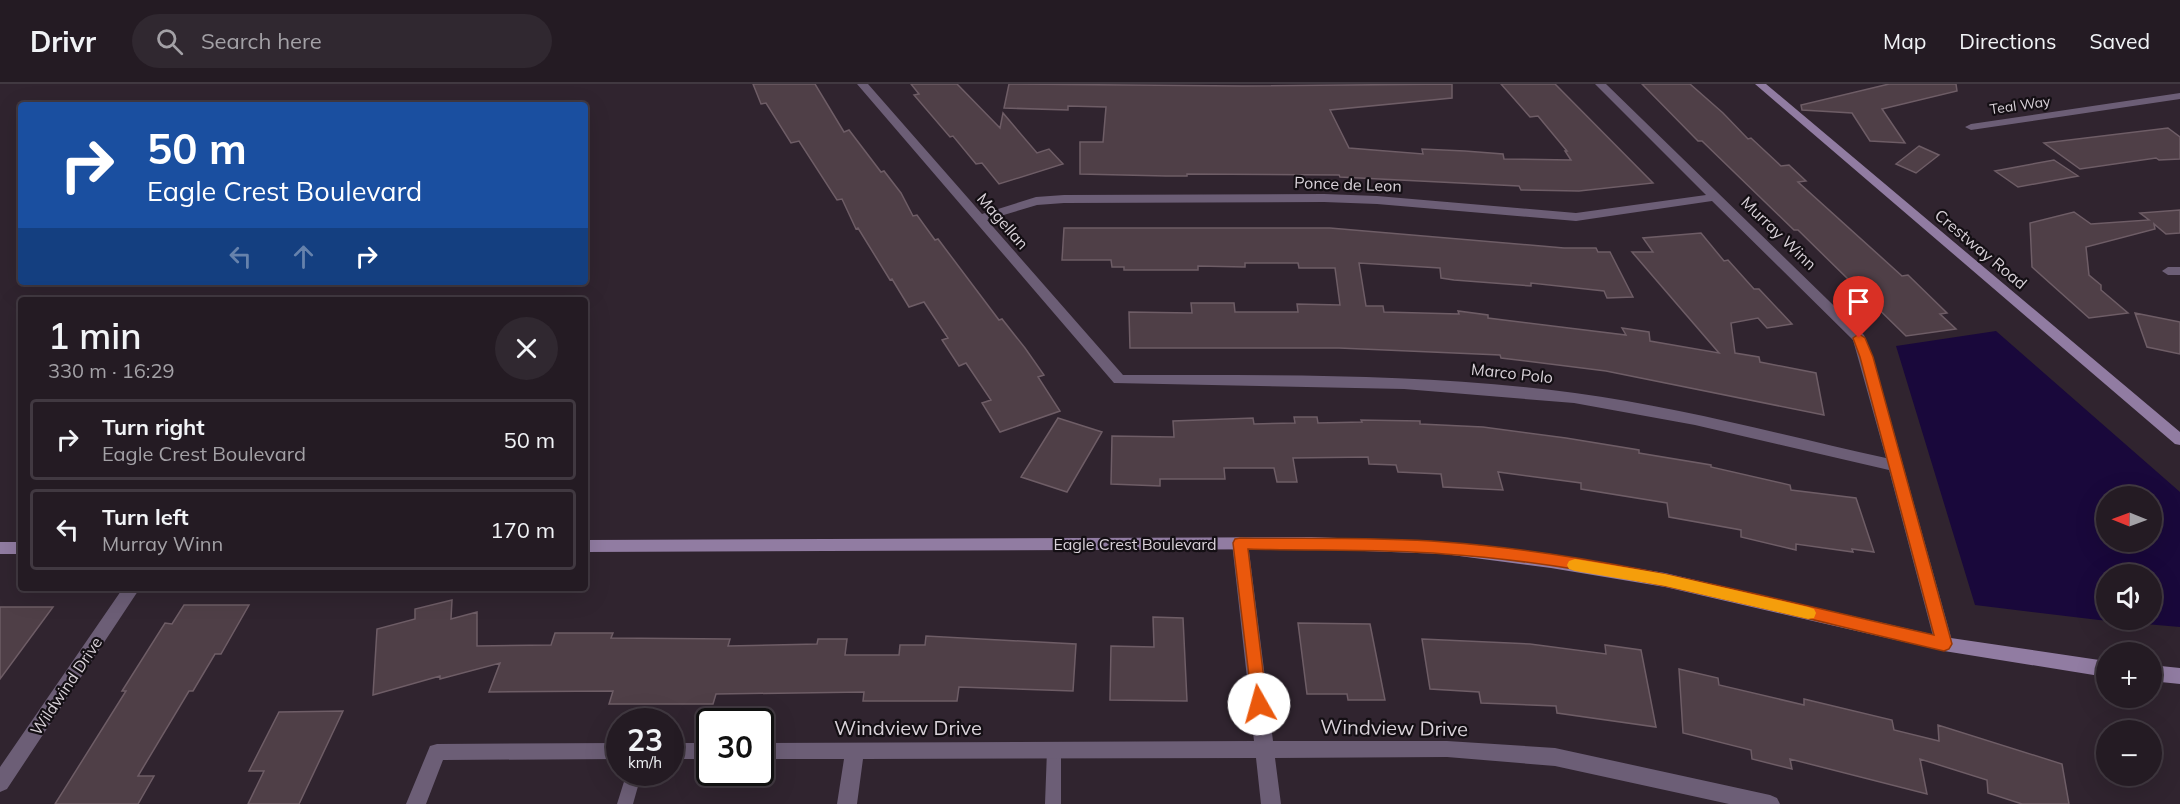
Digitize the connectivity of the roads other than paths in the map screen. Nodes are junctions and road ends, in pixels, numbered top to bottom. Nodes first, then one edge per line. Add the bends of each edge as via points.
1 (862, 84) edge
2 (1600, 84) edge
3 (1760, 84) edge
4 (2176, 84) edge
5 (2180, 90) edge
6 (2180, 96) edge
7 (1971, 127) dead end
8 (1716, 197) junction
9 (979, 219) junction
10 (1119, 380) joint
11 (2180, 440) edge
12 (1894, 465) junction
13 (1240, 543) junction
14 (588, 546) edge
15 (0, 548) edge
16 (18, 548) edge
17 (130, 591) edge
18 (1944, 644) junction
19 (2096, 667) edge
20 (2162, 675) edge
21 (2180, 676) edge
22 (1264, 749) junction
23 (1054, 750) junction
24 (606, 751) edge
25 (774, 751) edge
26 (855, 751) junction
27 (0, 783) edge
28 (630, 786) edge
29 (416, 804) edge
30 (625, 804) edge
31 (847, 804) edge
32 (1053, 804) edge
33 (1271, 804) edge
34 (1770, 804) edge

1 - 9 street, Magellan
2 - 8 street, Murray Winn
3 - 11 main road, Crestway Road
4 - 5 street
6 - 7 street, Teal Way
8 - 9 street, Ponce de Leon via 1576,217 1324,198 1064,199 1036,201
8 - 12 street, Murray Winn via 1859,338
9 - 10 street, Magellan
10 - 12 street, Marco Polo via 1303,380 1502,390 1642,409
12 - 18 street, Murray Winn
13 - 14 main road, Eagle Crest Boulevard
13 - 18 main road, Eagle Crest Boulevard via 1444,548 1551,561 1665,580
13 - 22 street
15 - 16 main road
17 - 27 street, Wildwind Drive
18 - 19 main road, Eagle Crest Boulevard
20 - 21 main road
22 - 23 street, Windview Drive
22 - 33 street
22 - 34 street, Windview Drive via 1447,749 1555,757
23 - 26 street, Windview Drive
23 - 32 lane
24 - 29 street via 437,752
25 - 26 street, Windview Drive
26 - 31 street
28 - 30 lane

